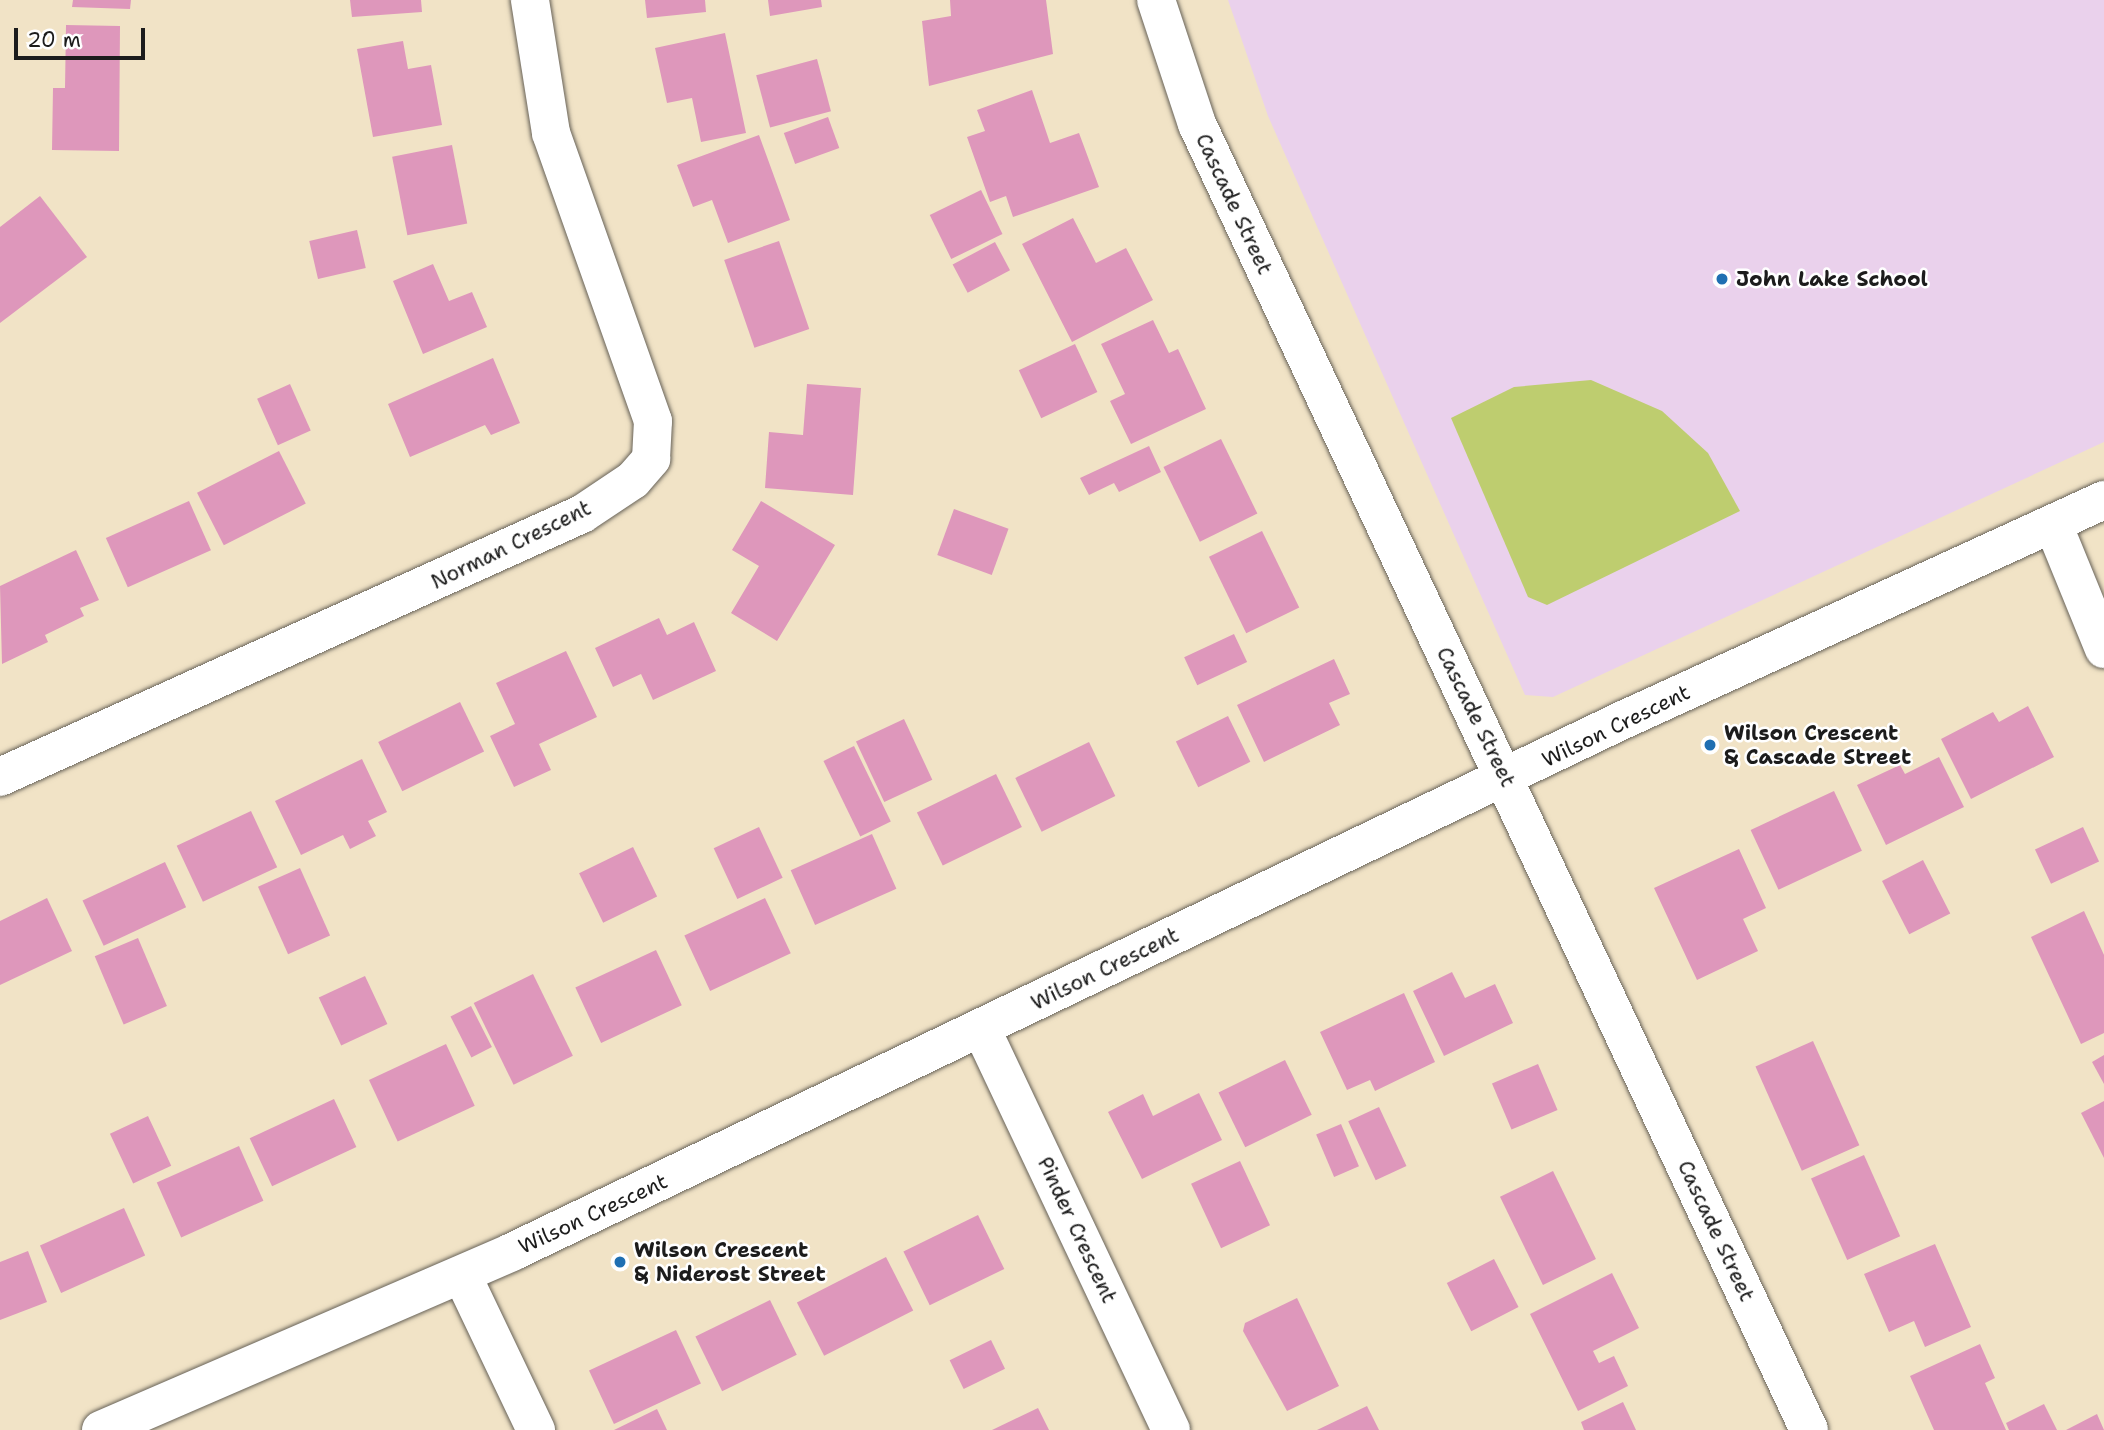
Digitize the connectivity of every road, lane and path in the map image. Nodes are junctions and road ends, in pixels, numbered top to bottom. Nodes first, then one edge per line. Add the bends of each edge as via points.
1 (530, 0) edge
2 (1156, 0) edge
3 (2104, 500) edge
4 (2053, 524) junction
5 (2104, 649) edge
6 (0, 777) edge
7 (1506, 778) junction
8 (982, 1030) junction
9 (461, 1275) junction
10 (101, 1430) edge
11 (536, 1430) edge
12 (1171, 1430) edge
13 (1809, 1430) edge

1 - 6 street, Norman Crescent via 551,133 653,421 651,459 633,481 582,514
2 - 7 street, Cascade Street via 1197,124
3 - 4 street, Wilson Crescent
4 - 5 street
4 - 7 street, Wilson Crescent
7 - 8 street, Wilson Crescent
7 - 13 street, Cascade Street
8 - 9 street, Wilson Crescent
8 - 12 street, Pinder Crescent
9 - 10 street, Wilson Crescent
9 - 11 street

